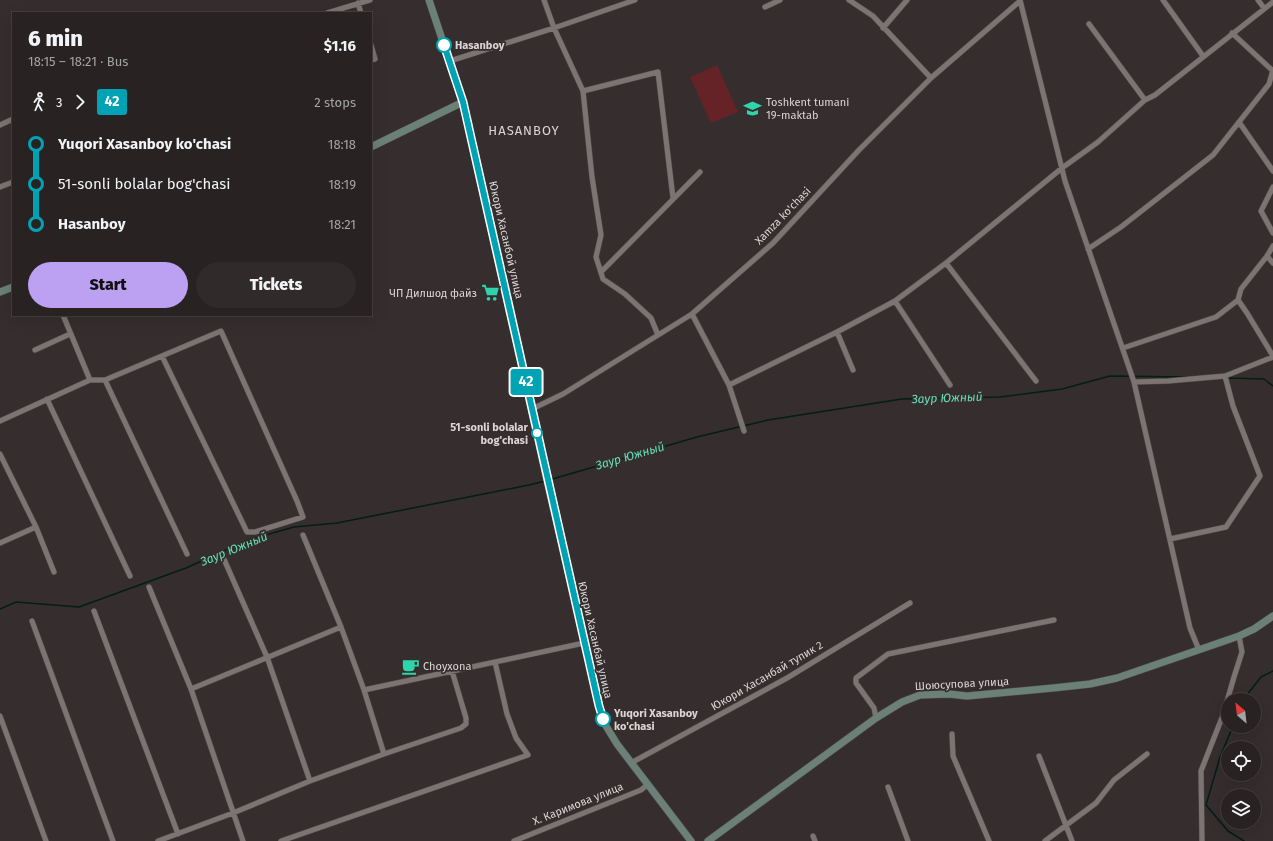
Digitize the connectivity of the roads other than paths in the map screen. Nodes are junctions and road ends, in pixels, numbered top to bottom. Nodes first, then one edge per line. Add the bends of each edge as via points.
1 (370, 0) edge
2 (429, 0) edge
3 (544, 0) edge
4 (634, 0) edge
5 (780, 0) edge
6 (849, 0) edge
7 (907, 0) edge
8 (1164, 0) edge
9 (1258, 0) edge
10 (1020, 1) edge
11 (1273, 2) edge
12 (358, 3) junction
13 (765, 7) dead end
14 (1264, 8) junction
15 (331, 12) edge
16 (361, 12) edge
17 (1089, 24) dead end
18 (554, 28) junction
19 (883, 28) junction
20 (1232, 33) junction
21 (372, 48) edge
22 (1203, 56) junction
23 (372, 60) edge
24 (450, 61) junction
25 (1273, 70) edge
26 (931, 78) junction
27 (583, 90) junction
28 (1145, 100) junction
29 (463, 102) junction
30 (12, 119) edge
31 (1239, 122) junction
32 (0, 125) edge
33 (372, 147) edge
34 (1062, 168) junction
35 (700, 172) dead end
36 (1273, 172) edge
37 (12, 182) edge
38 (0, 187) edge
39 (1273, 187) edge
40 (674, 198) junction
41 (1273, 233) edge
42 (1273, 246) edge
43 (1088, 249) junction
44 (1267, 256) junction
45 (946, 263) junction
46 (1273, 263) edge
47 (601, 272) junction
48 (12, 287) edge
49 (0, 292) edge
50 (1238, 300) junction
51 (895, 301) junction
52 (692, 314) junction
53 (63, 316) edge
54 (837, 332) junction
55 (70, 334) junction
56 (658, 335) junction
57 (1123, 348) junction
58 (35, 350) dead end
59 (162, 356) junction
60 (1273, 356) edge
61 (853, 370) dead end
62 (1225, 376) junction
63 (90, 380) junction
64 (105, 380) junction
65 (1036, 381) dead end
66 (1134, 382) junction
67 (729, 385) junction
68 (950, 385) dead end
69 (48, 399) junction
70 (532, 409) junction
71 (0, 420) edge
72 (744, 431) dead end
73 (0, 454) edge
74 (7, 468) junction
75 (0, 472) edge
76 (549, 489) joint
77 (36, 527) junction
78 (303, 535) dead end
79 (1170, 539) junction
80 (0, 543) edge
81 (187, 554) dead end
82 (223, 557) dead end
83 (54, 572) dead end
84 (130, 576) dead end
85 (149, 587) dead end
86 (910, 603) dead end
87 (94, 610) dead end
88 (1273, 616) edge
89 (32, 620) dead end
90 (1054, 620) dead end
91 (341, 627) junction
92 (1239, 636) junction
93 (584, 643) junction
94 (1199, 650) junction
95 (267, 657) junction
96 (495, 662) junction
97 (452, 672) junction
98 (192, 689) junction
99 (364, 690) junction
100 (0, 716) edge
101 (876, 718) junction
102 (952, 734) dead end
103 (384, 754) junction
104 (1147, 754) dead end
105 (1039, 756) dead end
106 (631, 763) junction
107 (310, 781) junction
108 (648, 785) junction
109 (888, 787) dead end
110 (233, 813) junction
111 (1066, 825) junction
112 (178, 834) junction
113 (46, 841) edge
114 (113, 841) edge
115 (158, 841) edge
116 (243, 841) edge
117 (281, 841) edge
118 (514, 841) edge
119 (691, 841) edge
120 (708, 841) edge
121 (908, 841) edge
122 (989, 841) edge
123 (1045, 841) edge
124 (1072, 841) edge
125 (1202, 841) edge

1 - 12 street
2 - 24 street, Юкори Хасанбой улица
3 - 18 street
4 - 18 street
5 - 13 street
6 - 19 street via 873,16
7 - 19 street
8 - 22 street
9 - 14 street
10 - 26 street, Xamza ko'chasi
10 - 34 street
11 - 14 street
12 - 15 street
12 - 16 street
14 - 20 street
17 - 28 street
18 - 24 street
18 - 27 street
19 - 26 street
20 - 22 street
20 - 25 street
21 - 23 street via 375,59
22 - 28 street via 1155,95
24 - 29 street, Юкори Хасанбой улица
25 - 31 street via 1269,84
26 - 52 street, Xamza ko'chasi via 859,150 773,243
27 - 40 street via 658,72
27 - 47 street via 601,235 596,257
28 - 34 street via 1098,142
29 - 33 street
29 - 70 street, Юкори Хасанбой улица
30 - 32 street
31 - 36 street
31 - 43 street via 1213,154 1197,168 1121,227
34 - 43 street
34 - 45 street
35 - 40 street
37 - 38 street
39 - 41 street via 1261,211
40 - 47 street
42 - 44 street
43 - 57 street
44 - 46 street
44 - 50 street via 1241,289
45 - 51 street
45 - 65 street
47 - 56 street via 603,279 651,318
48 - 49 street
50 - 57 street via 1216,317
50 - 60 street
51 - 54 street
51 - 68 street
52 - 56 street, Xamza ko'chasi
52 - 67 street
53 - 55 street
54 - 61 street
54 - 67 street
55 - 58 street
55 - 63 street
56 - 70 street, Xamza ko'chasi via 563,394
57 - 66 street
59 - 59 street via 221,331 303,517 255,532 247,532
59 - 64 street
60 - 62 street
62 - 66 street
62 - 79 street via 1233,406 1260,476 1226,527
63 - 64 street
63 - 69 street
64 - 81 street
66 - 79 street
67 - 72 street
69 - 71 street
69 - 84 street
70 - 76 street, Юкори Хасанбой улица
73 - 74 street
74 - 75 street
74 - 77 street
76 - 93 street, Юкори Хасанбай улица
77 - 80 street
77 - 83 street
78 - 91 street
79 - 94 street via 1190,628
82 - 95 street
85 - 98 street
86 - 106 street, Юкори Хасанбай тупик 2 via 787,678
87 - 112 street
88 - 92 street, Шоюсупова улица
89 - 114 street
90 - 101 street via 888,654 856,678 856,683 874,708
91 - 95 street
91 - 99 street
92 - 94 street, Шоюсупова улица
92 - 125 street via 1242,652 1223,715 1201,771
93 - 96 street
93 - 106 street, Юкори Хасанбай улица via 603,719
94 - 101 street, Шоюсупова улица via 1117,678 1090,684 967,696 920,695 902,702
95 - 98 street
95 - 107 street
96 - 97 street
96 - 117 street via 506,714 516,738 528,755
97 - 99 street
97 - 103 street via 466,724 461,728
98 - 110 street
99 - 103 street
100 - 113 street
101 - 120 street, Шоюсупова улица
102 - 122 street via 954,756
103 - 107 street
104 - 111 street via 1114,780 1096,803
105 - 111 street
106 - 108 street, Юкори Хасанбай улица
107 - 110 street
108 - 118 street, Х. Каримова улица
108 - 119 street, Юкори Хасанбай улица
109 - 121 street
110 - 112 street
110 - 116 street
111 - 123 street
111 - 124 street
112 - 115 street

